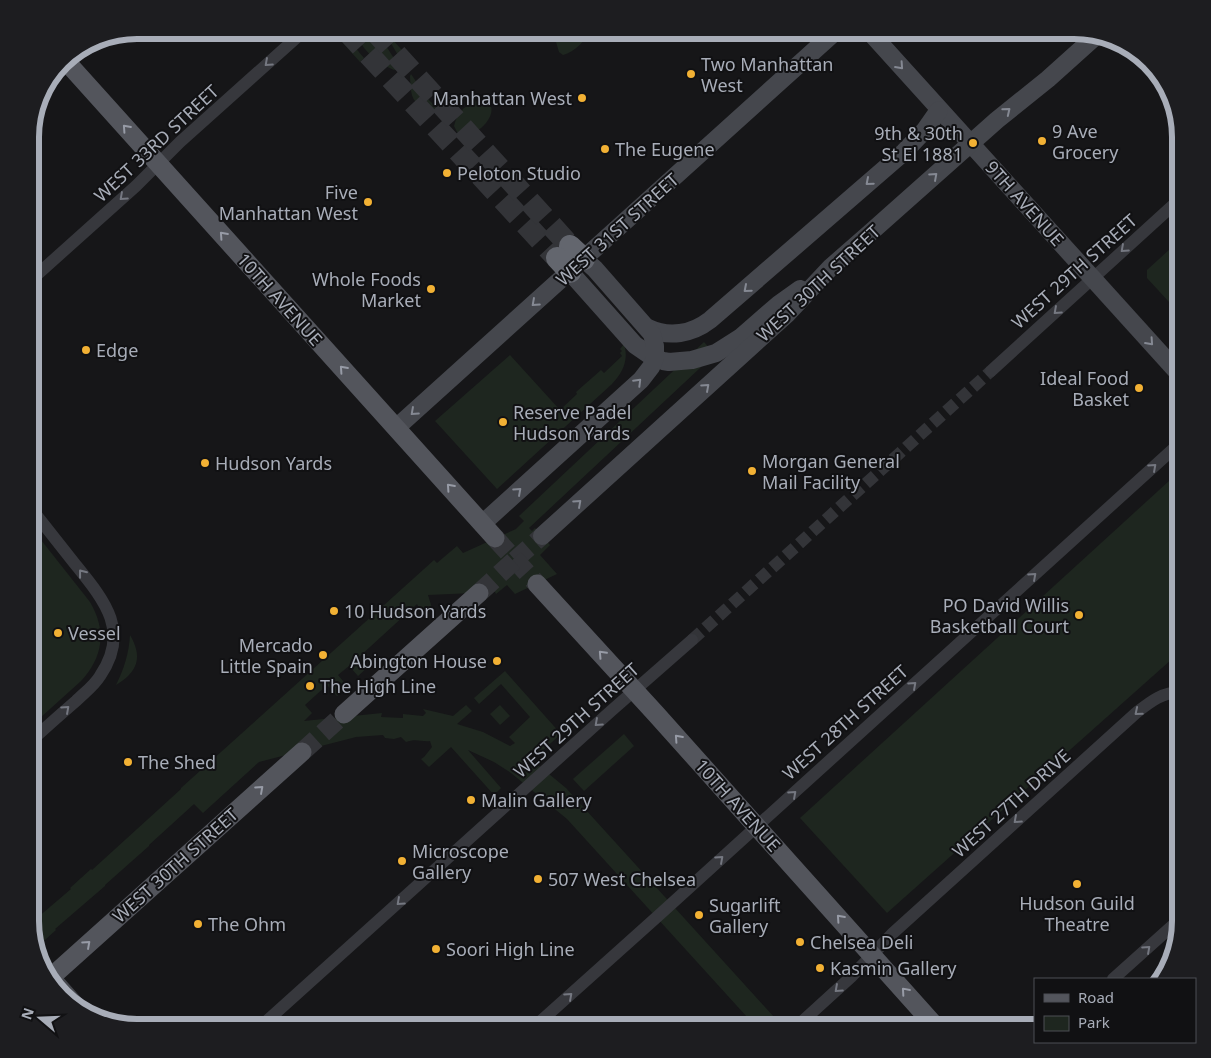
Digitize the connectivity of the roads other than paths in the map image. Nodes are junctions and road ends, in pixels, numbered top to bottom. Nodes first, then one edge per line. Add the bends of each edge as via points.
1 (295, 39) edge
2 (827, 39) edge
3 (876, 39) edge
4 (1090, 40) edge
5 (69, 65) edge
6 (939, 110) junction
7 (970, 143) junction
8 (159, 164) junction
9 (1172, 206) edge
10 (570, 259) junction
11 (831, 267) junction
12 (39, 273) edge
13 (1093, 278) junction
14 (648, 328) junction
15 (655, 358) junction
16 (1172, 366) edge
17 (991, 371) tunnel mouth
18 (396, 428) junction
19 (1172, 450) edge
20 (39, 518) edge
21 (482, 524) junction
22 (542, 536) tunnel mouth
23 (495, 538) tunnel mouth
24 (537, 584) tunnel mouth
25 (478, 593) tunnel mouth
26 (692, 640) tunnel mouth
27 (635, 690) junction
28 (1172, 692) edge
29 (344, 714) tunnel mouth
30 (39, 734) edge
31 (302, 752) tunnel mouth
32 (756, 826) junction
33 (1172, 926) edge
34 (872, 954) junction
35 (52, 970) edge
36 (1114, 978) edge
37 (269, 1019) edge
38 (543, 1019) edge
39 (806, 1019) edge
40 (930, 1019) edge

1 -> 8 street, WEST 33RD STREET
2 - 10 main road, WEST 31ST STREET
3 -> 6 main road, 9TH AVENUE
7 -> 4 main road, WEST 30TH STREET
8 -> 5 main road, 10TH AVENUE
6 - 7 main road, 9TH AVENUE
6 -> 14 main road via 904,152 710,320 698,328 677,333
11 -> 7 main road, WEST 30TH STREET
7 - 13 main road, 9TH AVENUE
8 -> 12 street, WEST 33RD STREET
18 -> 8 main road, 10TH AVENUE
9 -> 13 street, WEST 29TH STREET
10 - 14 main road
10 - 15 main road via 635,344
10 -> 18 main road, WEST 31ST STREET
11 - 15 main road via 716,353 676,362
22 -> 11 main road, WEST 30TH STREET via 787,314
13 -> 16 main road, 9TH AVENUE
13 -> 17 street, WEST 29TH STREET
14 - 15 main road via 654,340
21 -> 15 main road via 641,380
21 -> 18 main road, 10TH AVENUE
32 -> 19 street, WEST 28TH STREET
30 -> 20 street via 99,678 114,643 106,605
21 - 23 main road, 10TH AVENUE
27 -> 24 main road, 10TH AVENUE
25 - 29 main road
26 - 27 street, WEST 29TH STREET
32 -> 27 main road, 10TH AVENUE
27 -> 37 street, WEST 29TH STREET
28 -> 34 street, WEST 27TH DRIVE via 1152,700 1136,713
35 -> 31 main road, WEST 30TH STREET
34 -> 32 main road, 10TH AVENUE
38 -> 32 street, WEST 28TH STREET
36 -> 33 street
34 -> 39 street, WEST 27TH DRIVE
40 -> 34 main road, 10TH AVENUE

